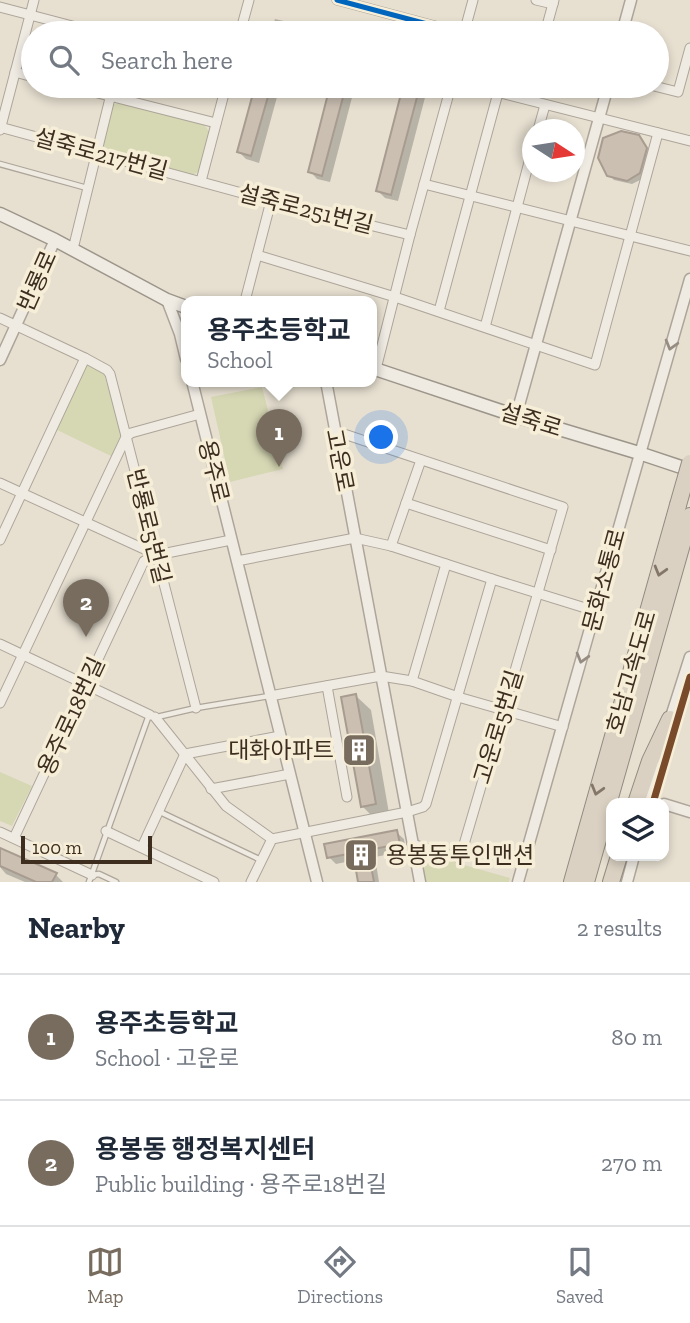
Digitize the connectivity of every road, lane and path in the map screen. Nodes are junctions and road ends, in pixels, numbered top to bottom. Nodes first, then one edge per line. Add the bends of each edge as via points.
1 (34, 0) edge
2 (249, 0) edge
3 (337, 0) edge
4 (474, 0) edge
5 (536, 0) edge
6 (631, 0) edge
7 (554, 2) edge
8 (0, 7) edge
9 (30, 15) junction
10 (28, 21) edge
11 (53, 21) edge
12 (243, 21) edge
13 (417, 21) edge
14 (467, 21) edge
15 (548, 21) edge
16 (625, 21) edge
17 (690, 48) edge
18 (21, 49) edge
19 (15, 72) junction
20 (21, 74) edge
21 (669, 90) edge
22 (110, 98) edge
23 (119, 98) edge
24 (223, 98) edge
25 (448, 98) edge
26 (497, 98) edge
27 (516, 98) edge
28 (604, 98) edge
29 (545, 105) junction
30 (598, 118) junction
31 (541, 119) edge
32 (216, 123) junction
33 (0, 128) edge
34 (658, 133) junction
35 (690, 141) edge
36 (97, 152) junction
37 (0, 164) edge
38 (201, 181) junction
39 (524, 182) edge
40 (424, 184) junction
41 (88, 188) junction
42 (470, 196) junction
43 (271, 201) junction
44 (517, 208) junction
45 (0, 214) edge
46 (570, 221) junction
47 (410, 235) junction
48 (630, 236) junction
49 (55, 240) junction
50 (73, 249) junction
51 (690, 251) edge
52 (257, 255) junction
53 (690, 279) edge
54 (246, 296) edge
55 (395, 297) junction
56 (167, 300) junction
57 (181, 305) edge
58 (439, 311) junction
59 (0, 318) edge
60 (16, 326) junction
61 (485, 327) junction
62 (181, 338) edge
63 (536, 344) junction
64 (85, 358) junction
65 (377, 358) edge
66 (0, 360) edge
67 (377, 369) edge
68 (193, 387) edge
69 (327, 387) edge
70 (200, 414) junction
71 (516, 416) junction
72 (335, 431) junction
73 (126, 437) junction
74 (639, 453) junction
75 (421, 460) junction
76 (690, 463) edge
77 (690, 470) edge
78 (0, 483) edge
79 (22, 493) junction
80 (406, 503) junction
81 (684, 511) edge
82 (86, 522) junction
83 (355, 538) junction
84 (0, 540) edge
85 (231, 540) junction
86 (391, 546) junction
87 (551, 550) junction
88 (157, 555) junction
89 (237, 561) junction
90 (446, 564) junction
91 (492, 579) junction
92 (538, 593) junction
93 (595, 611) junction
94 (0, 644) edge
95 (23, 654) junction
96 (690, 657) edge
97 (381, 676) junction
98 (412, 681) junction
99 (86, 684) junction
100 (327, 686) junction
101 (270, 696) junction
102 (457, 697) junction
103 (1, 698) edge
104 (196, 708) junction
105 (504, 710) junction
106 (152, 716) junction
107 (670, 719) joint
108 (563, 727) junction
109 (280, 736) junction
110 (186, 754) junction
111 (290, 774) junction
112 (211, 789) junction
113 (347, 797) dead end
114 (651, 798) edge
115 (669, 807) edge
116 (158, 811) junction
117 (407, 812) junction
118 (690, 812) edge
119 (106, 831) junction
120 (0, 832) edge
121 (305, 832) junction
122 (13, 838) junction
123 (272, 839) junction
124 (412, 844) junction
125 (142, 847) junction
126 (262, 860) junction
127 (617, 861) edge
128 (633, 861) edge
129 (90, 878) edge
130 (313, 879) edge
131 (116, 882) edge
132 (214, 882) edge
133 (251, 882) edge
134 (420, 882) edge
135 (518, 882) edge
136 (572, 882) edge
137 (586, 882) edge
138 (611, 882) edge
139 (627, 882) edge

1 - 9 street, 설죽로217번길
2 - 12 street
3 - 13 street
4 - 14 street
5 - 7 street
6 - 16 street
7 - 15 street
8 - 9 street
9 - 10 street, 설죽로217번길
9 - 11 street
17 - 21 street via 678,92
18 - 19 street, 설죽로217번길
19 - 20 street
19 - 33 street, 설죽로217번길
22 - 36 street
23 - 32 street
24 - 32 street
25 - 40 street
26 - 42 street
27 - 29 street
28 - 30 street
29 - 30 street
29 - 31 street
30 - 34 street
30 - 46 street
32 - 38 street
33 - 36 street, 설죽로217번길
34 - 35 street
34 - 48 street
36 - 38 street, 설죽로217번길
36 - 41 street
37 - 41 lane
38 - 43 street, 설죽로251번길
39 - 44 street
40 - 42 street
40 - 47 street
41 - 50 street
42 - 44 street
42 - 58 street
43 - 47 street, 설죽로251번길
43 - 52 street
44 - 46 street
44 - 61 street
45 - 49 main road
46 - 48 street
46 - 63 street
47 - 55 street
48 - 51 street
48 - 63 street via 595,365
49 - 50 main road
49 - 60 street, 반룡로
50 - 56 main road
52 - 54 street
52 - 55 street
53 -> 74 street, 문화소통로
55 - 58 street
55 - 65 street
56 - 57 main road
56 - 62 street
58 - 61 street
59 - 60 street, 반룡로5번길
60 - 64 street, 반룡로5번길
60 - 66 street, 반룡로
61 - 63 street
63 - 71 street
64 - 73 street, 반룡로5번길 via 110,374
64 - 79 street
67 - 71 main road, 설죽로
68 - 70 street, 용주로
69 - 72 street, 고운로
70 - 73 street
70 - 85 street, 용주로
71 - 74 main road, 설죽로
72 - 75 street, 고운로5번길
72 - 83 street, 고운로
73 - 82 street
73 - 88 street, 반룡로5번길
74 - 77 main road, 설죽로
74 - 93 street, 문화소통로
75 - 80 street
75 - 87 street, 고운로5번길 via 563,507
76 - 81 highway, 호남고속도로, bridge
78 - 79 street
79 - 82 street
79 - 84 street
80 - 86 street
80 - 87 street
81 -> 136 highway, 호남고속도로
81 - 137 highway, 호남고속도로
82 - 88 street
82 - 95 street
83 - 86 street
83 - 89 street
83 - 97 street, 고운로
85 - 88 street
85 - 89 street, 용주로
86 - 90 street
87 - 92 street, 고운로5번길
88 - 99 street, 용주로18번길 via 144,561
88 - 104 street, 반룡로5번길
89 - 101 street, 용주로
90 - 91 street
90 - 98 street
91 - 92 street
91 - 102 street
92 - 93 street
92 - 105 street, 고운로5번길
93 -> 108 street, 문화소통로
94 - 95 street
95 - 99 street
95 - 103 street
96 - 107 street
97 - 98 street
97 - 100 street
97 - 117 street, 고운로
98 - 102 street
99 - 106 street
99 - 122 street, 용주로18번길
100 - 101 street
100 - 113 street
101 - 104 lane
101 - 109 street, 용주로
102 - 105 street
102 - 117 street via 426,804
104 - 106 lane
105 - 108 street
105 - 124 street, 고운로5번길 via 460,858
106 - 110 street
106 - 119 lane
107 - 114 highway via 650,761
108 - 135 street, 문화소통로
109 - 110 street
109 - 111 street, 용주로
110 - 112 street
110 - 116 street
111 - 112 street
111 - 121 street, 용주로
112 - 123 street via 226,807
115 - 118 street
116 - 125 street
116 - 126 lane
117 - 121 street
117 - 124 street, 고운로
119 - 125 street
119 - 129 lane
120 - 122 street
121 - 123 street
121 - 130 street, 용주로
122 - 129 street
123 - 126 street
124 - 134 street, 고운로
125 - 132 street
126 - 133 street
127 - 138 highway
128 - 139 street
129 - 131 lane via 99,874

